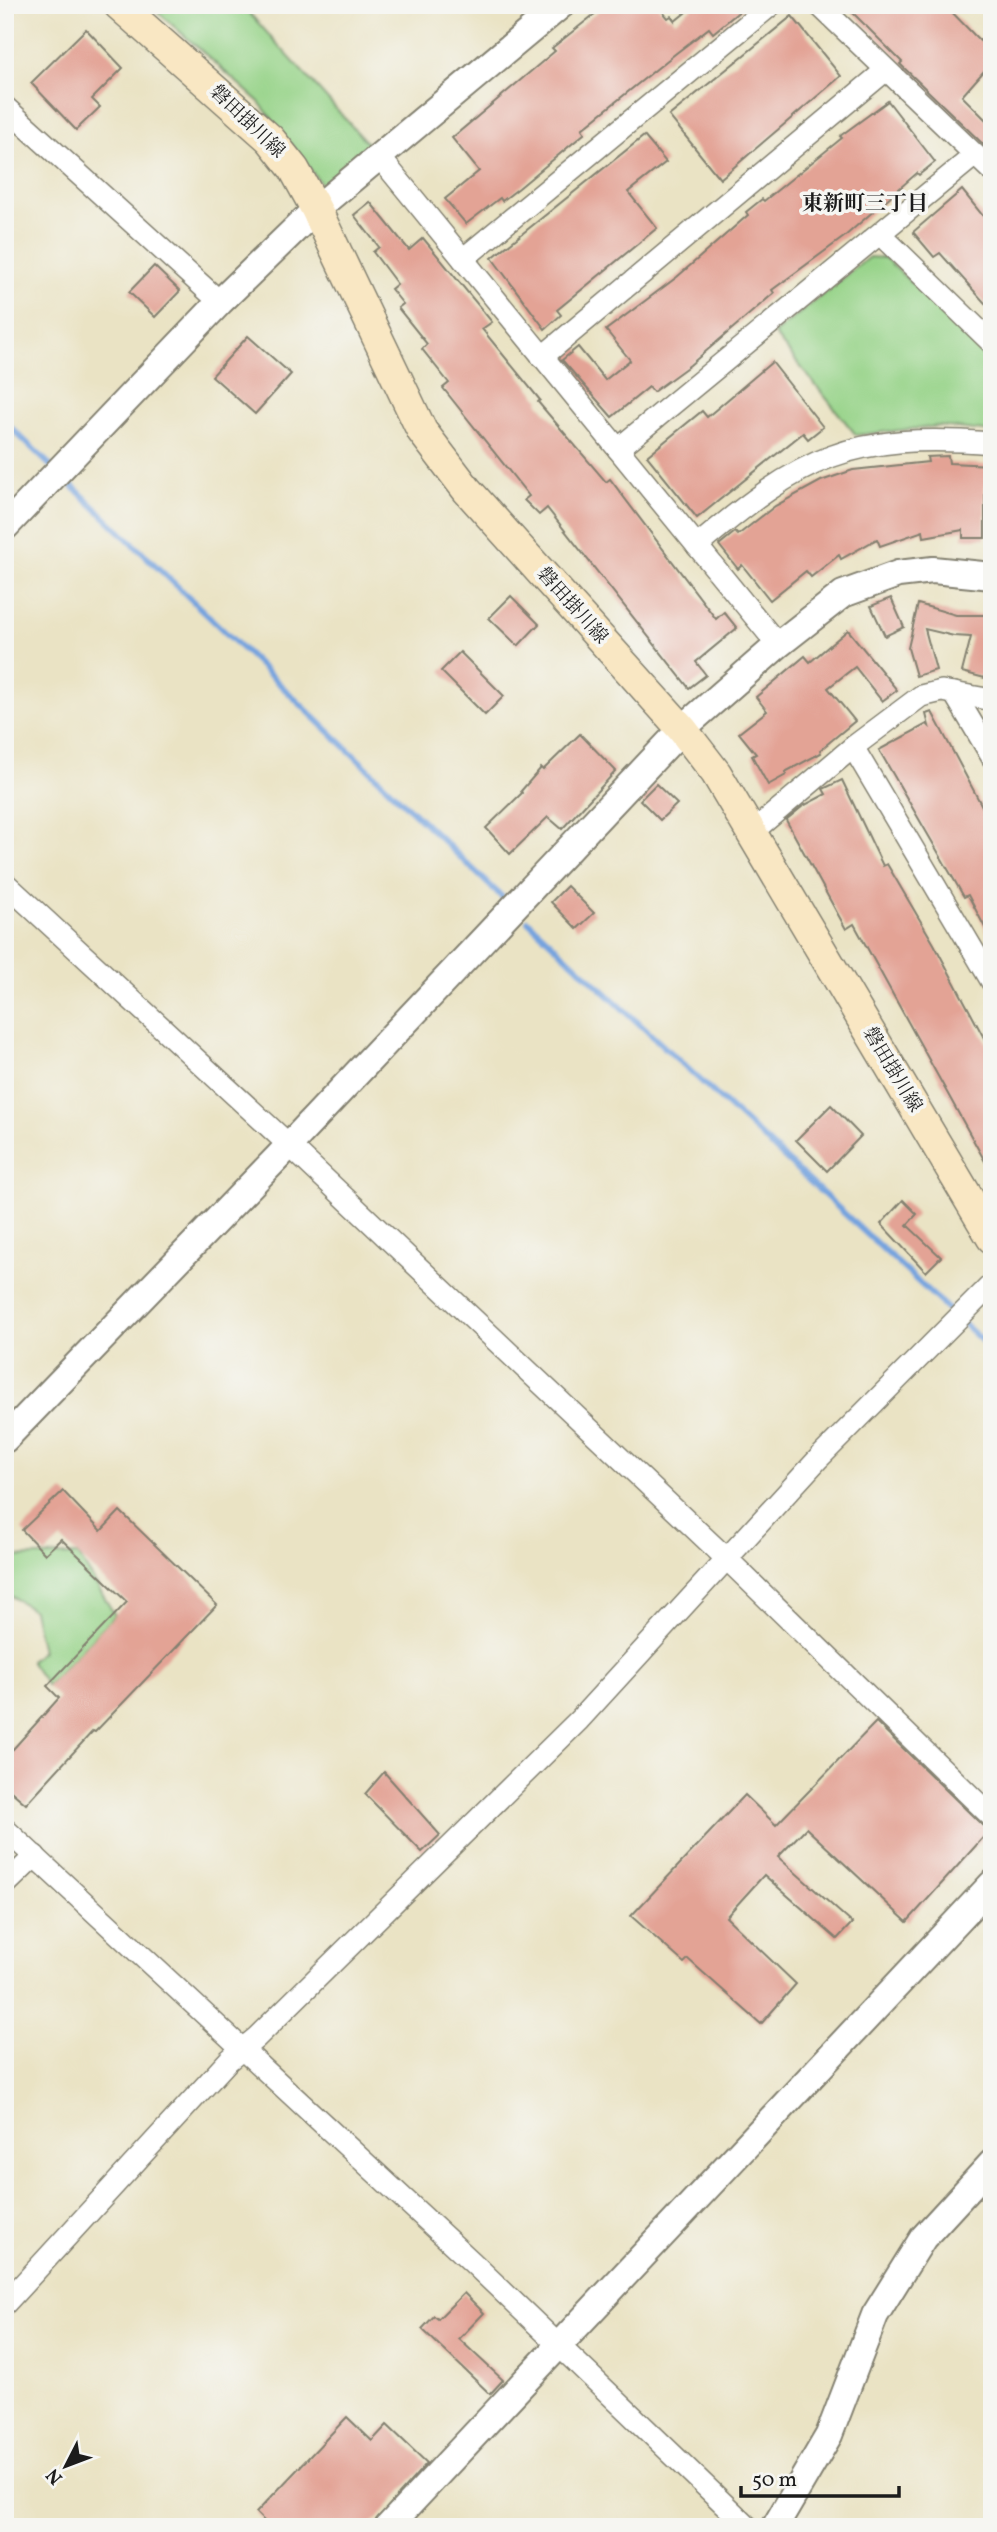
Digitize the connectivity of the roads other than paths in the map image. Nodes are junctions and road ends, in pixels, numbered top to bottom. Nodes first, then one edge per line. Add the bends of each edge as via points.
1 (119, 5) edge
2 (561, 5) edge
3 (771, 5) edge
4 (819, 5) edge
5 (886, 70) junction
6 (5, 107) edge
7 (378, 155) junction
8 (975, 156) junction
9 (992, 171) edge
10 (316, 209) junction
11 (880, 234) junction
12 (463, 259) junction
13 (220, 302) junction
14 (992, 342) edge
15 (542, 357) junction
16 (992, 443) edge
17 (618, 449) junction
18 (5, 527) edge
19 (697, 546) junction
20 (991, 575) edge
21 (778, 645) junction
22 (954, 693) junction
23 (992, 700) edge
24 (682, 729) junction
25 (853, 747) junction
26 (992, 757) edge
27 (751, 833) junction
28 (5, 883) edge
29 (992, 982) edge
30 (289, 1145) junction
31 (992, 1238) edge
32 (992, 1284) edge
33 (5, 1439) edge
34 (728, 1560) junction
35 (992, 1817) edge
36 (5, 1829) edge
37 (35, 1856) junction
38 (992, 1884) edge
39 (5, 1885) edge
40 (242, 2051) junction
41 (992, 2163) edge
42 (5, 2304) edge
43 (559, 2346) junction
44 (388, 2527) edge
45 (748, 2527) edge
46 (775, 2527) edge

1 - 10 main road, 磐田掛川線 via 270,139 294,169
2 - 7 street
3 - 12 street
4 - 5 street
5 - 8 street
5 - 15 street
6 - 13 street
7 - 10 street
7 - 12 street
8 - 9 street
8 - 11 street
10 - 13 street
10 - 24 main road, 磐田掛川線 via 422,431 467,489
11 - 14 street
11 - 17 street
12 - 15 street
13 - 18 street
15 - 17 street
16 - 19 street via 904,441 836,452 754,497
17 - 19 street
19 - 21 street
20 - 21 street via 933,570 868,583 843,594
21 - 24 street
22 - 23 street
22 - 25 street via 921,696
22 - 26 street
24 - 27 main road, 磐田掛川線
24 - 30 street
25 - 27 street
25 - 29 street
27 - 31 main road, 磐田掛川線
28 - 30 street
30 - 33 street
30 - 34 street
32 - 34 street via 819,1458
34 - 35 street
34 - 40 street via 500,1801
36 - 37 street
37 - 39 street
37 - 40 street
38 - 43 street
40 - 42 street
40 - 43 street
41 - 46 street via 923,2238 875,2315 830,2435
43 - 44 street
43 - 45 street

